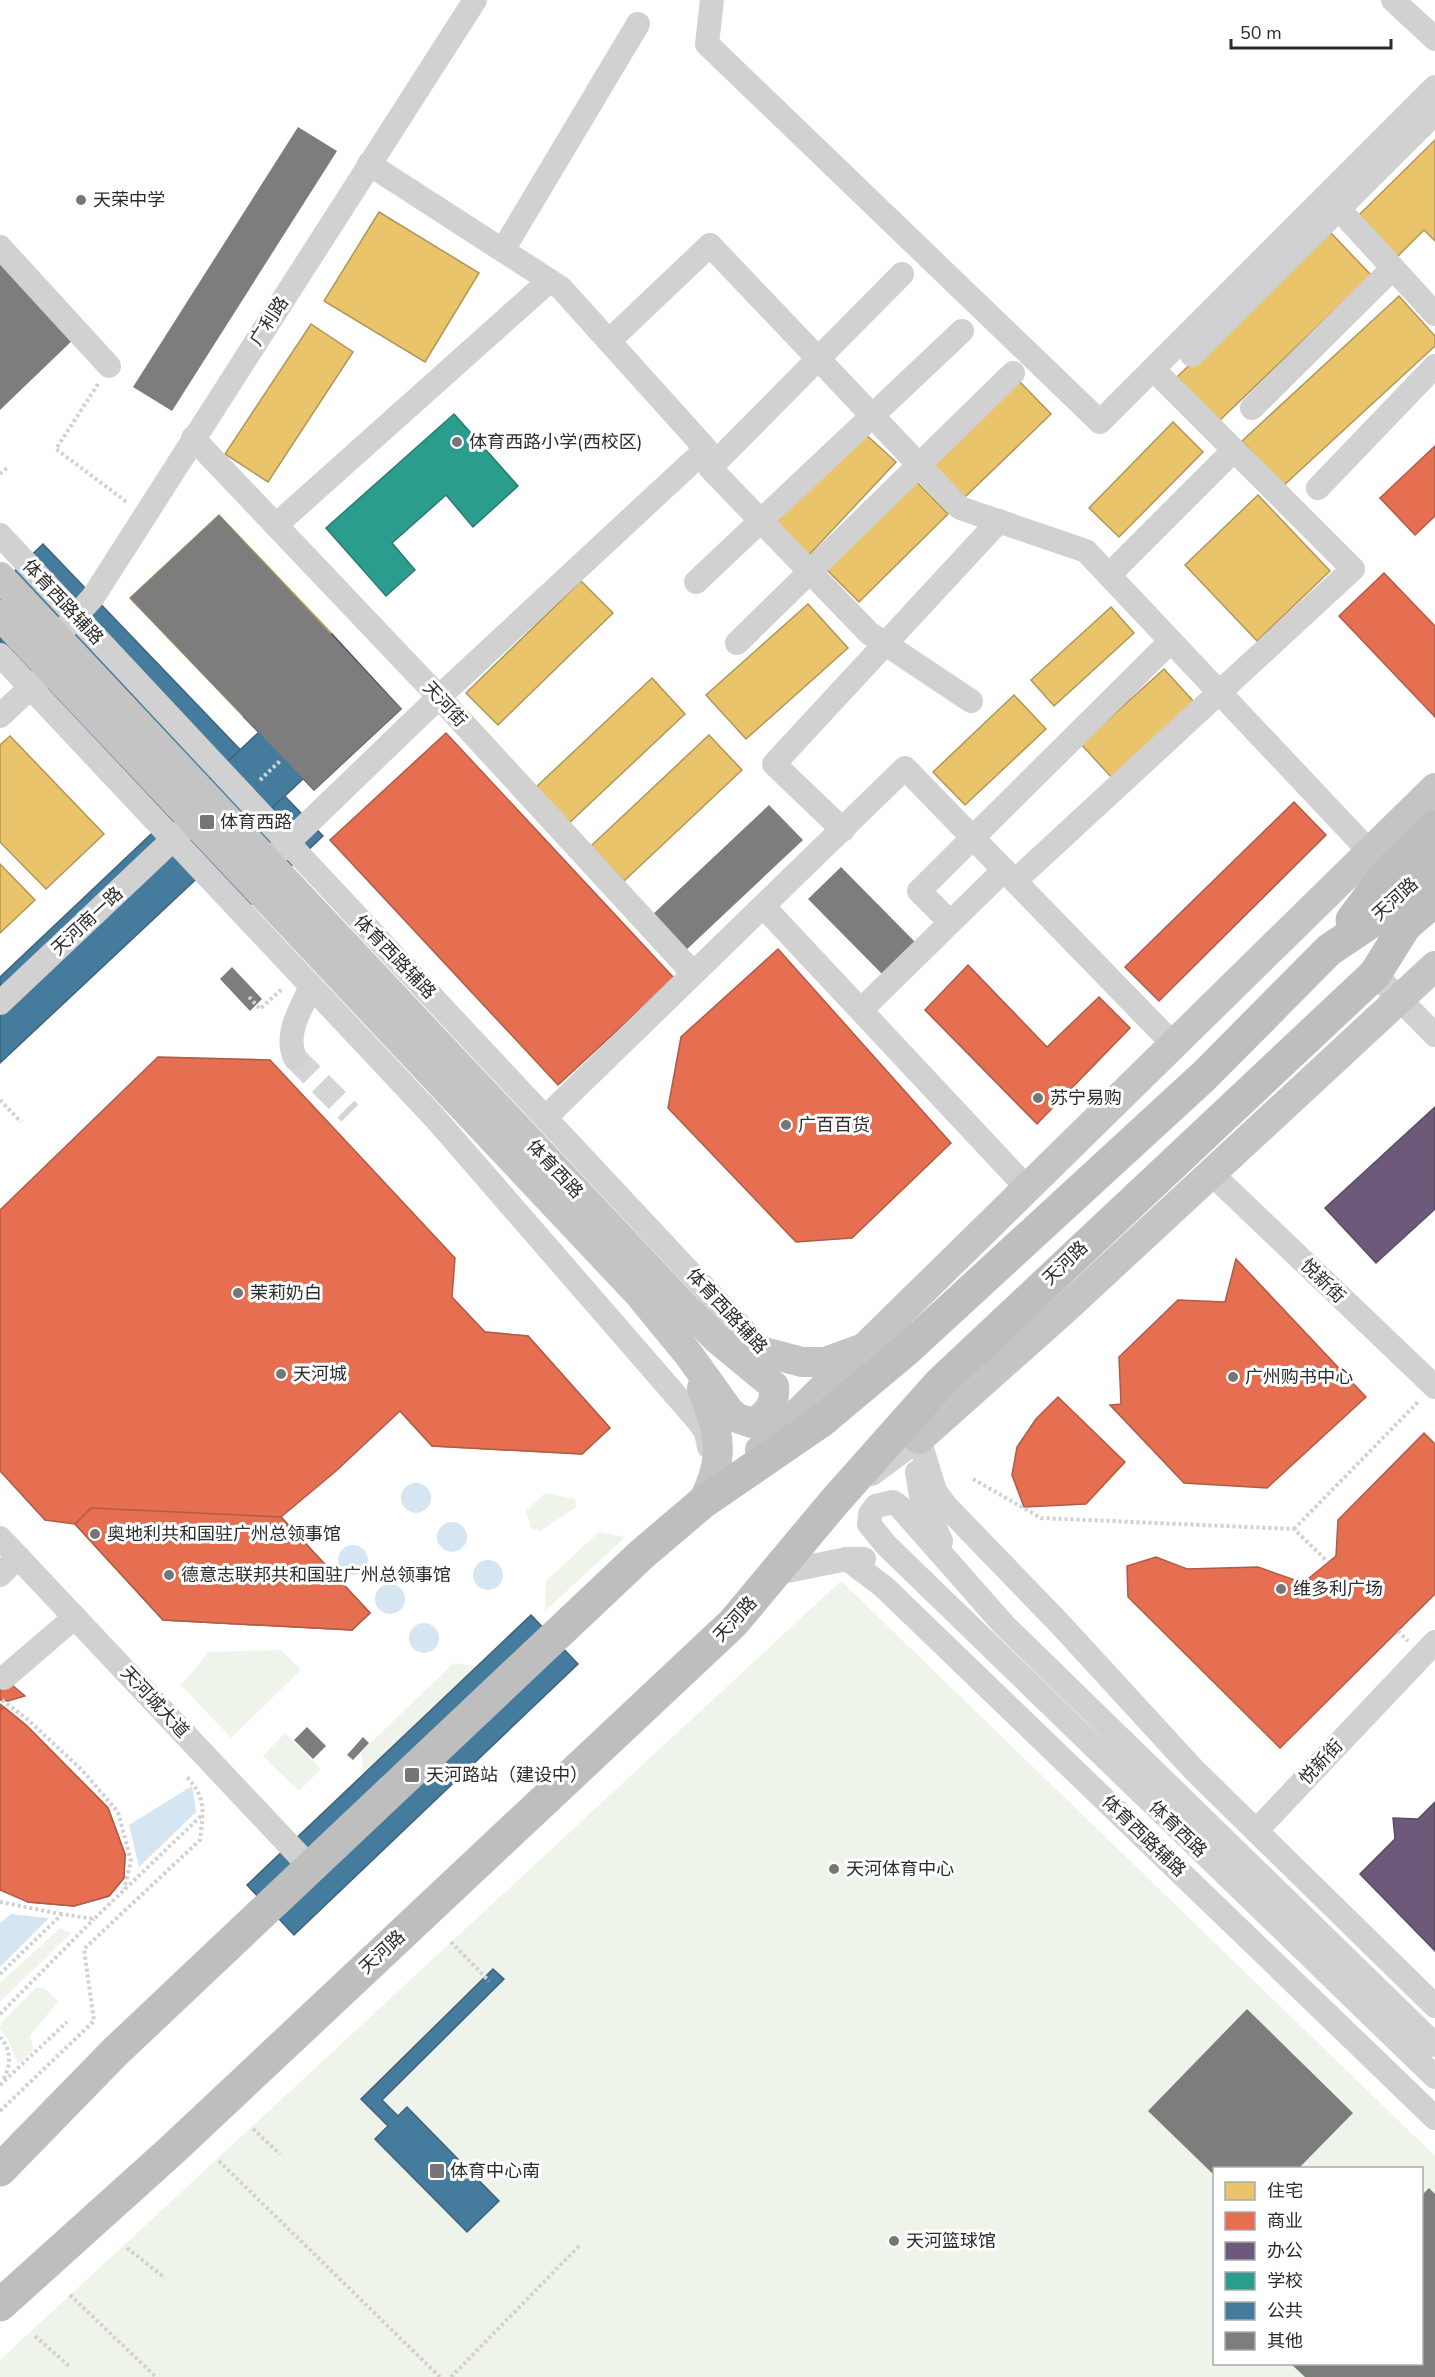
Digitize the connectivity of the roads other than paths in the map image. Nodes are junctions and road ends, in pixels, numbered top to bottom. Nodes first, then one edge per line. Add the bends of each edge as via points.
1 (475, 0) edge
2 (712, 0) edge
3 (1394, 0) edge
4 (638, 24) dead end
5 (1435, 39) edge
6 (1435, 87) edge
7 (1435, 112) edge
8 (369, 165) junction
9 (1338, 208) junction
10 (0, 247) edge
11 (503, 250) junction
12 (1393, 268) junction
13 (902, 274) dead end
14 (555, 284) junction
15 (1435, 314) edge
16 (962, 332) dead end
17 (609, 341) junction
18 (1192, 356) dead end
19 (110, 366) road end
20 (1435, 366) edge
21 (1153, 369) junction
22 (1013, 373) dead end
23 (1252, 408) dead end
24 (193, 438) junction
25 (1234, 450) junction
26 (1318, 488) dead end
27 (999, 521) junction
28 (276, 525) junction
29 (0, 535) edge
30 (1109, 575) junction
31 (0, 577) edge
32 (696, 582) dead end
33 (0, 615) edge
34 (76, 616) junction
35 (56, 637) junction
36 (1171, 641) junction
37 (737, 643) dead end
38 (0, 655) edge
39 (41, 678) junction
40 (439, 697) junction
41 (971, 701) dead end
42 (0, 717) edge
43 (1435, 788) edge
44 (1435, 826) edge
45 (184, 830) junction
46 (843, 830) junction
47 (972, 837) junction
48 (278, 852) junction
49 (1378, 861) junction
50 (1435, 863) edge
51 (1010, 875) junction
52 (1435, 900) edge
53 (764, 907) junction
54 (950, 922) junction
55 (1435, 929) edge
56 (1329, 950) junction
57 (1435, 966) edge
58 (693, 973) junction
59 (1375, 974) junction
60 (311, 986) junction
61 (1399, 999) junction
62 (0, 1003) edge
63 (861, 1010) junction
64 (1435, 1035) edge
65 (1174, 1045) junction
66 (295, 1058) tunnel mouth
67 (546, 1117) junction
68 (1212, 1174) junction
69 (1027, 1188) junction
70 (608, 1260) junction
71 (578, 1285) junction
72 (717, 1338) junction
73 (862, 1348) junction
74 (689, 1354) junction
75 (768, 1355) junction
76 (940, 1383) junction
77 (774, 1386) junction
78 (1435, 1387) edge
79 (919, 1440) junction
80 (835, 1501) junction
81 (702, 1503) junction
82 (0, 1538) edge
83 (18, 1557) junction
84 (847, 1559) junction
85 (955, 1570) junction
86 (777, 1573) junction
87 (0, 1575) edge
88 (922, 1580) junction
89 (75, 1617) junction
90 (1435, 1642) edge
91 (2, 1689) edge
92 (1256, 1831) junction
93 (309, 1866) junction
94 (1435, 2006) edge
95 (1435, 2045) edge
96 (1435, 2077) edge
97 (1435, 2118) edge
98 (0, 2170) edge
99 (0, 2305) edge

1 - 8 street, 广利路
2 - 21 street via 707,44 1100,422
3 - 5 street
4 - 11 street
6 - 21 street
7 - 9 street
8 - 11 street
8 - 24 street, 广利路
9 - 12 street
9 - 18 street
10 - 19 street
11 - 14 street
12 - 15 street
12 - 23 street
13 - 41 street via 710,468 869,633
14 - 17 street
14 - 28 street
16 - 32 street
17 - 27 street via 710,245 960,508
17 - 40 street via 706,449
20 - 26 street
21 - 25 street
22 - 37 street
24 - 28 street, 天河街
24 - 34 street, 广利路 via 93,597
25 - 30 street
25 - 51 street via 1353,569
27 - 30 street via 1086,551
27 - 46 street via 774,764
28 - 40 street, 天河街
29 - 34 street, 体育西路辅路
30 - 36 street
31 - 35 main road, 体育西路
33 - 39 main road, 体育西路
34 - 35 street, 广利路
34 - 48 street, 体育西路辅路
35 - 48 main road, 体育西路
36 - 47 street
36 - 49 street
38 - 39 street
39 - 42 street
39 - 45 main road, 体育西路
40 - 48 street
40 - 58 street, 天河街
43 - 49 main road
44 - 49 highway
45 - 60 street
45 - 62 street, 天河南一路
45 - 70 main road, 体育西路
46 - 47 street via 905,768
46 - 53 street
47 - 51 street
47 - 54 street via 919,891
48 - 67 street, 体育西路辅路
48 - 72 main road, 体育西路
49 - 56 highway
49 - 65 main road
50 - 56 highway, 天河路 via 1375,919
51 - 54 street
51 - 65 street
52 - 59 highway, 天河路 via 1405,926
53 - 58 street
53 - 63 street
54 - 63 street
55 - 59 highway
56 - 81 highway, 天河路 via 1204,1076 906,1350 797,1440
57 - 61 main road
58 - 67 street
59 - 61 street
59 - 76 highway, 天河路
60 - 66 street via 291,1032
60 - 71 street via 435,1118
61 - 64 street
61 - 68 main road
63 - 69 street
65 - 69 main road
67 - 75 street, 体育西路辅路
68 - 78 street, 悦新街
68 - 79 main road
69 - 73 main road
70 - 71 street
70 - 74 main road, 体育西路
71 - 81 street via 706,1432 711,1465
72 - 75 main road
72 - 77 main road, 体育西路
73 - 75 main road via 825,1362
73 - 81 main road via 791,1422
74 - 77 main road, 体育西路 via 729,1411 744,1422 752,1423 768,1410 773,1404
74 - 81 main road via 718,1437 717,1471
75 - 77 street, 体育西路辅路
76 - 79 street
76 - 80 highway, 天河路
79 - 80 street
79 - 85 street via 916,1462 921,1496
79 - 92 street via 935,1491 946,1506 1066,1630 1160,1735
80 - 86 highway, 天河路
81 - 93 highway, 天河路 via 607,1586
82 - 83 street, 天河城大道
83 - 87 street
83 - 89 street, 天河城大道
84 - 86 street
84 - 88 street via 878,1561
84 - 97 street, 体育西路辅路 via 884,1587
85 - 88 street, 体育西路 via 900,1507 893,1502 876,1506 868,1524
85 - 95 street, 体育西路 via 1004,1625
86 - 99 highway, 天河路 via 687,1667 172,2150
88 - 96 street, 体育西路
89 - 91 street
89 - 93 street, 天河城大道
90 - 92 street, 悦新街
92 - 94 street
93 - 98 highway, 天河路 via 84,2082

